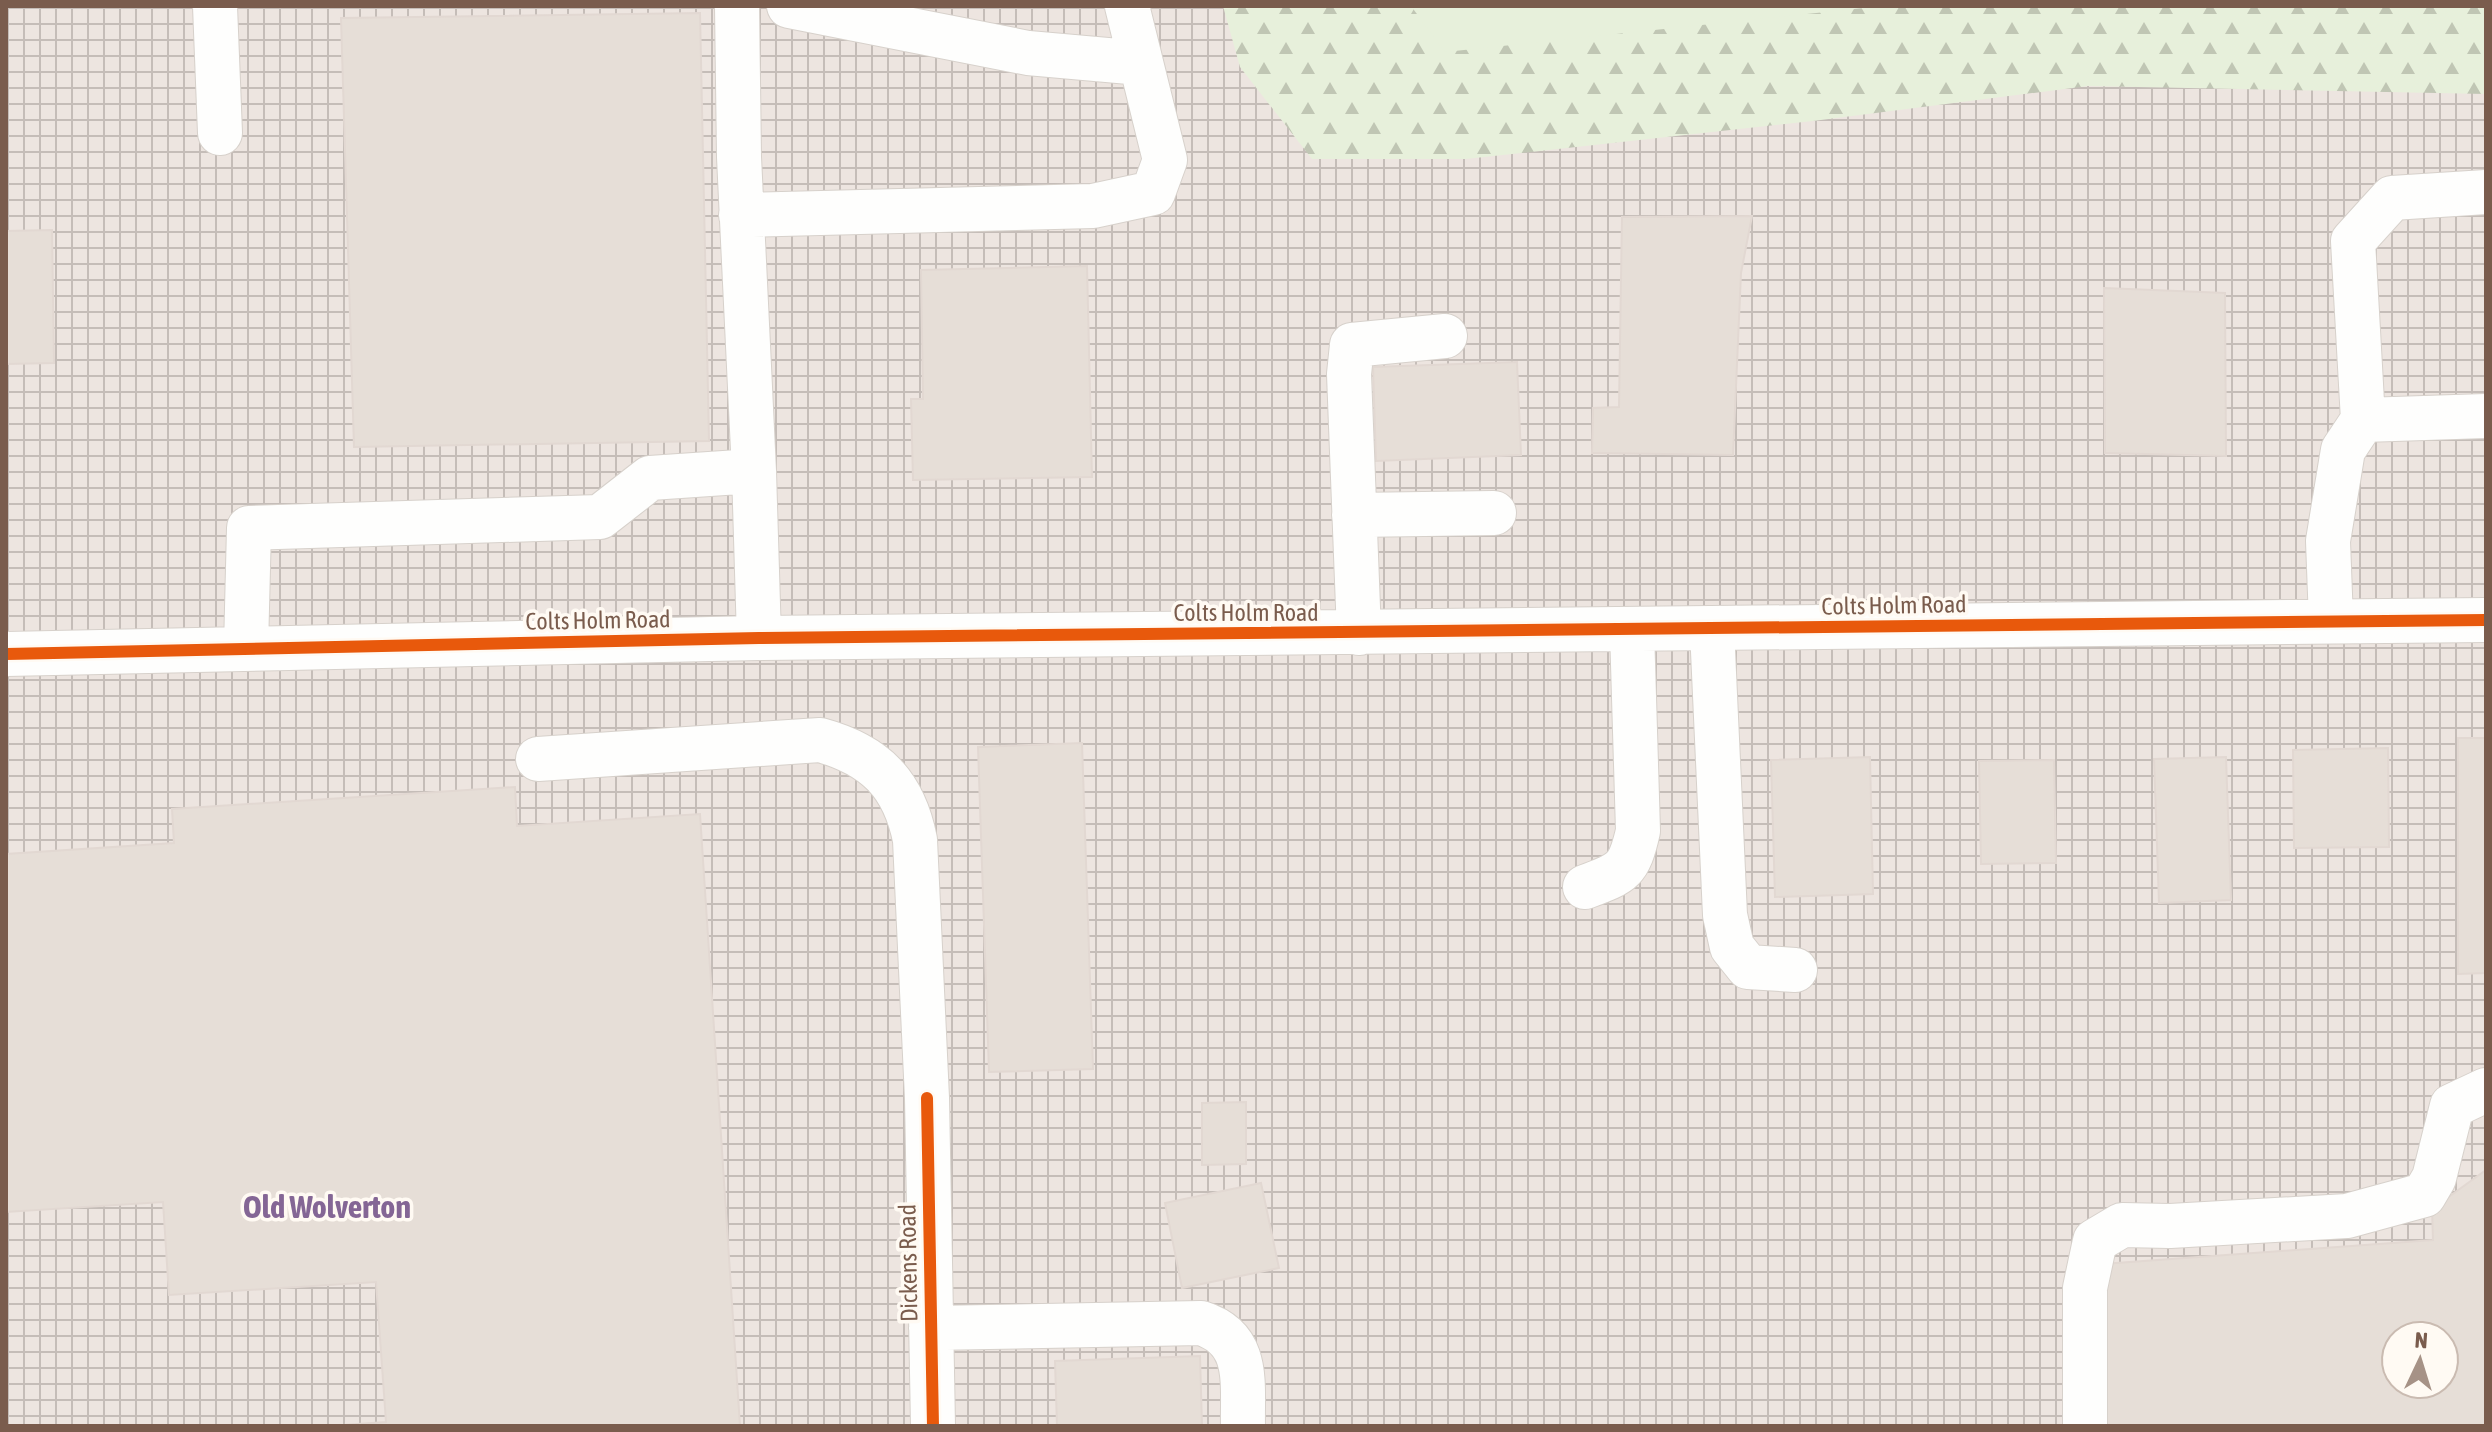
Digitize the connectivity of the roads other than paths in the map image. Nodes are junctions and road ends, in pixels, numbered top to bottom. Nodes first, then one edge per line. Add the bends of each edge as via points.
1 (215, 6) edge
2 (737, 6) edge
3 (789, 6) edge
4 (1127, 6) edge
5 (1141, 63) junction
6 (220, 133) dead end
7 (2486, 192) edge
8 (741, 215) junction
9 (1445, 336) dead end
10 (2486, 416) edge
11 (2363, 420) junction
12 (754, 471) junction
13 (1494, 513) dead end
14 (1354, 515) junction
15 (2486, 620) edge
16 (2331, 621) junction
17 (1712, 629) junction
18 (1632, 630) junction
19 (1359, 633) junction
20 (759, 638) junction
21 (246, 648) junction
22 (6, 654) edge
23 (538, 759) dead end
24 (1585, 887) dead end
25 (1795, 970) dead end
26 (2486, 1090) edge
27 (931, 1328) junction
28 (933, 1426) edge
29 (1243, 1426) edge
30 (2085, 1426) edge

1 - 6 street
2 - 8 street
3 - 5 street via 1028,53
4 - 5 street
5 - 8 street via 1165,160 1153,193 1093,206
7 - 11 street via 2392,198 2353,241
8 - 12 street
9 - 14 street via 1352,345
10 - 11 street
11 - 16 street via 2343,450 2328,541
12 - 20 street
12 - 21 street via 650,478 600,517 249,528
13 - 14 street
14 - 19 street
15 - 16 street, Colts Holm Road
16 - 17 street, Colts Holm Road
17 - 18 street, Colts Holm Road
17 - 25 street via 1725,915 1732,947 1748,967
18 - 19 street, Colts Holm Road
18 - 24 street via 1638,831 1632,860 1615,876
19 - 20 street, Colts Holm Road
20 - 21 street, Colts Holm Road
21 - 22 street, Colts Holm Road
23 - 27 street, Dickens Road via 820,740 853,752 882,771 904,803 915,840
26 - 30 street via 2452,1106 2434,1178 2424,1195 2347,1216 2122,1225 2095,1241 2085,1288
27 - 28 street, Dickens Road
27 - 29 street via 1201,1323 1225,1334 1239,1356

